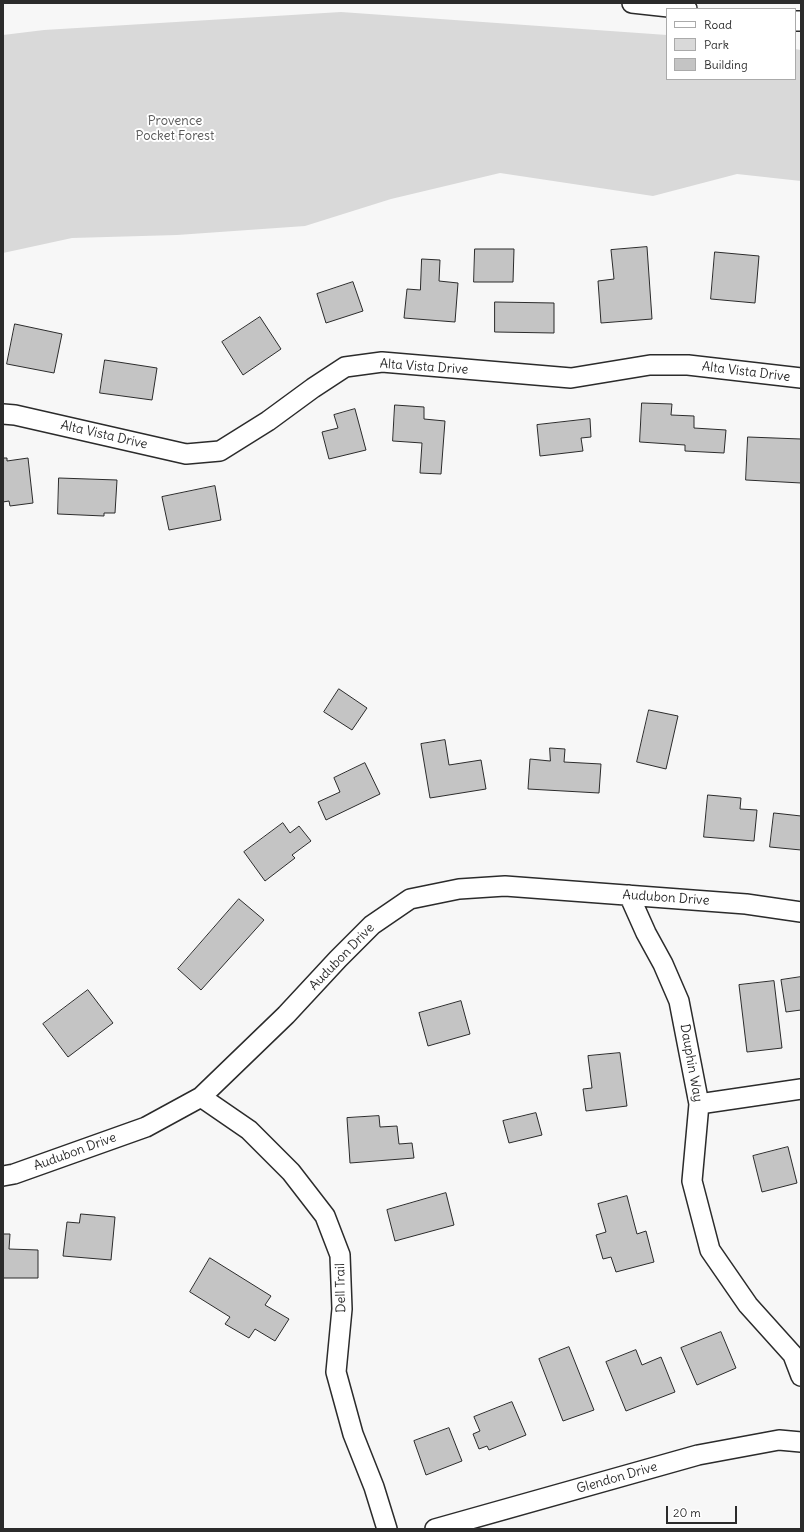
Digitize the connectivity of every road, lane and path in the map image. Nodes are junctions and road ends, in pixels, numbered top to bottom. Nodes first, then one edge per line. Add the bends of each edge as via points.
1 (632, 3) edge
2 (678, 8) edge
3 (801, 378) edge
4 (3, 414) edge
5 (629, 895) junction
6 (801, 912) edge
7 (801, 1089) edge
8 (201, 1097) junction
9 (699, 1104) junction
10 (3, 1176) edge
11 (801, 1376) edge
12 (801, 1442) edge
13 (387, 1529) edge
14 (435, 1529) edge

1 - 2 street
3 - 4 street, Alta Vista Drive via 688,365 650,365 571,378 382,362 345,367 220,451 186,454
5 - 6 street, Audubon Drive via 746,904
5 - 8 street, Audubon Drive via 505,886 459,889 410,899 372,925 286,1015
5 - 9 street, Dauphin Way via 679,1001
7 - 9 street
8 - 10 street, Audubon Drive via 146,1127
8 - 13 street, Dell Trail via 249,1130 291,1172 325,1216 340,1255 342,1309 336,1372 353,1434
9 - 11 street, Dauphin Way via 692,1181 710,1250 748,1305 793,1355
12 - 14 street, Glendon Drive via 779,1440 698,1455

